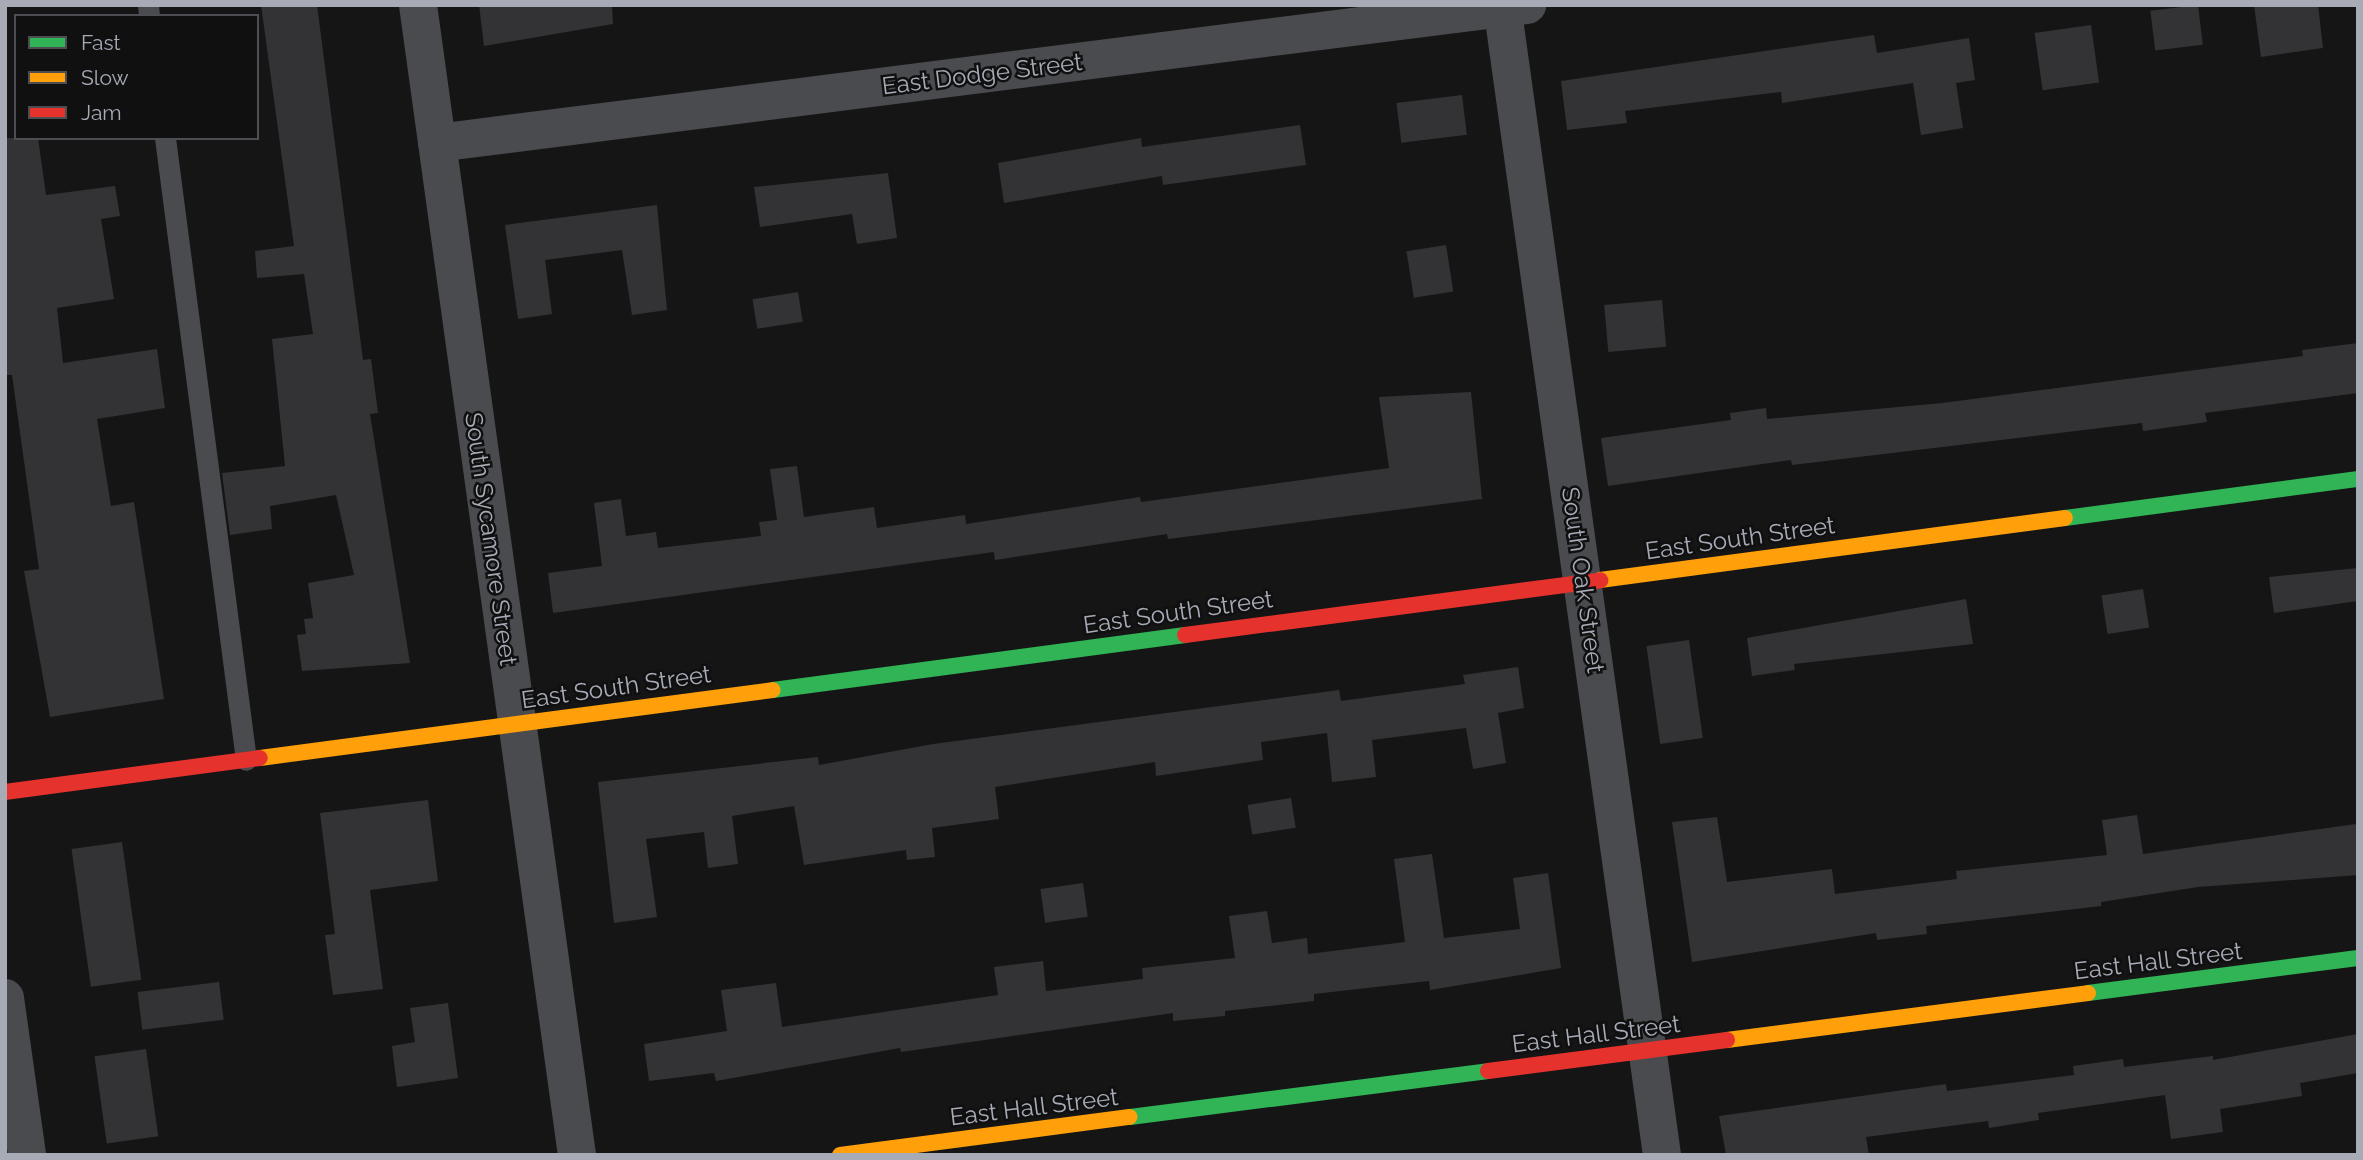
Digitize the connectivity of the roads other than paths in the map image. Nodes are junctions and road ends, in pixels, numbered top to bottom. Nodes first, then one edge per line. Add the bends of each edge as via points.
1 (418, 5) edge
2 (1511, 6) edge
3 (165, 140) edge
4 (437, 144) junction
5 (2358, 479) edge
6 (1583, 582) junction
7 (515, 723) junction
8 (246, 760) junction
9 (5, 792) edge
10 (2358, 958) edge
11 (5, 998) edge
12 (1648, 1050) junction
13 (27, 1155) edge
14 (577, 1155) edge
15 (840, 1155) edge
16 (1662, 1155) edge

1 - 4 street, South Sycamore Street
2 - 4 street, East Dodge Street
2 - 6 street, South Oak Street
3 - 8 lane
4 - 7 street, South Sycamore Street
5 - 6 street, East South Street
6 - 7 street, East South Street
6 - 12 street, South Oak Street
7 - 8 street, East South Street
7 - 14 street, South Sycamore Street
8 - 9 street, East South Street
10 - 12 street, East Hall Street
11 - 13 street
12 - 15 street, East Hall Street
12 - 16 street, South Oak Street

